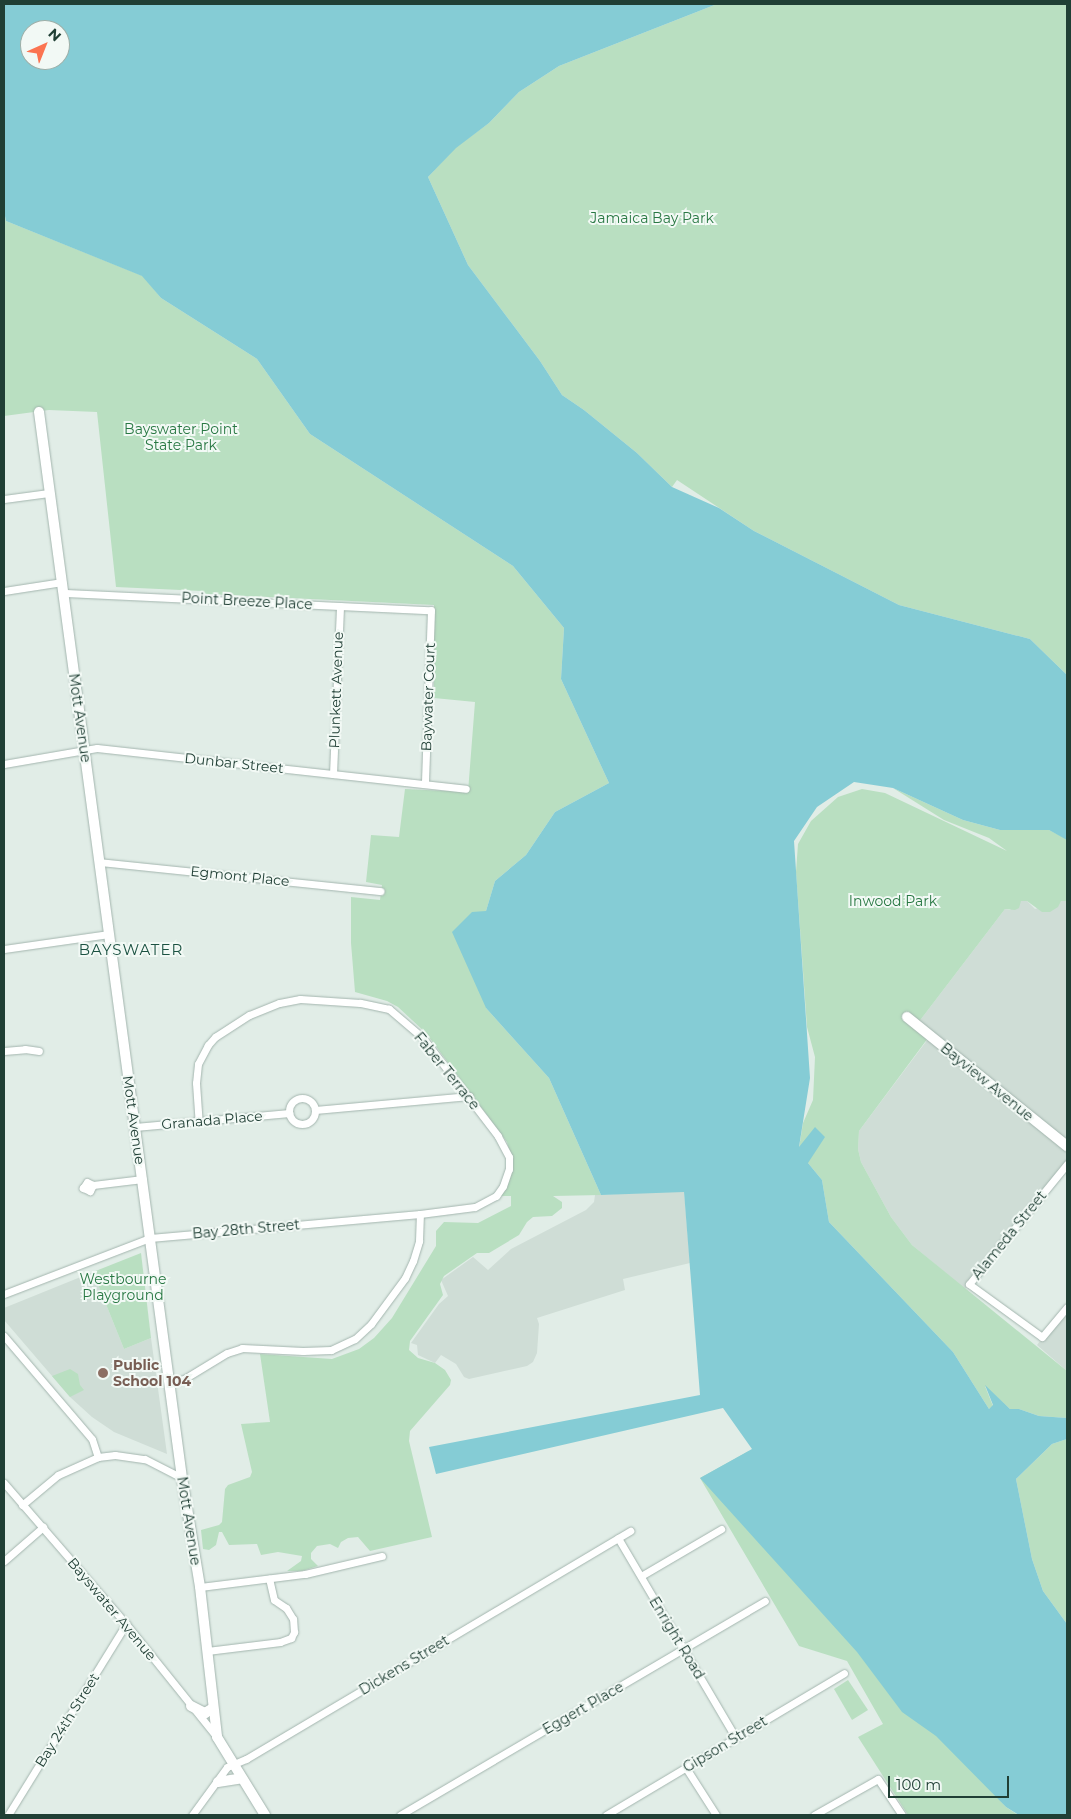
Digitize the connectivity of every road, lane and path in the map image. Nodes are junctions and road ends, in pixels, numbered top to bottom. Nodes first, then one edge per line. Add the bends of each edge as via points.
1 (40, 412) dead end
2 (49, 493) junction
3 (4, 499) edge
4 (62, 582) junction
5 (4, 591) edge
6 (64, 593) junction
7 (340, 606) junction
8 (431, 610) joint
9 (84, 752) junction
10 (4, 764) edge
11 (333, 774) junction
12 (425, 784) junction
13 (466, 789) dead end
14 (99, 862) junction
15 (381, 891) dead end
16 (109, 934) junction
17 (4, 949) edge
18 (907, 1017) dead end
19 (4, 1051) edge
20 (39, 1051) dead end
21 (468, 1096) junction
22 (315, 1110) junction
23 (289, 1113) junction
24 (199, 1122) junction
25 (134, 1127) junction
26 (1067, 1146) edge
27 (1067, 1164) edge
28 (143, 1179) junction
29 (93, 1186) dead end
30 (496, 1196) joint
31 (420, 1214) junction
32 (150, 1238) junction
33 (4, 1294) edge
34 (1067, 1306) edge
35 (4, 1336) edge
36 (170, 1382) junction
37 (98, 1457) junction
38 (182, 1478) junction
39 (4, 1483) edge
40 (22, 1505) junction
41 (43, 1527) junction
42 (720, 1529) dead end
43 (630, 1531) dead end
44 (618, 1538) junction
45 (382, 1556) dead end
46 (4, 1561) edge
47 (641, 1576) junction
48 (269, 1579) junction
49 (200, 1587) junction
50 (765, 1601) dead end
51 (126, 1624) junction
52 (684, 1649) junction
53 (207, 1651) junction
54 (844, 1673) dead end
55 (191, 1706) junction
56 (213, 1708) junction
57 (217, 1737) junction
58 (736, 1738) junction
59 (234, 1765) junction
60 (686, 1768) junction
61 (242, 1778) junction
62 (218, 1782) junction
63 (8, 1815) edge
64 (192, 1815) edge
65 (265, 1815) edge
66 (400, 1815) edge
67 (606, 1815) edge
68 (716, 1815) edge
69 (814, 1815) edge
70 (902, 1815) edge

1 - 2 street, Mott Avenue
2 - 3 street
2 - 4 street, Mott Avenue
4 - 5 street
4 - 6 street, Mott Avenue
6 - 7 street, Point Breeze Place
6 - 9 street, Mott Avenue
7 - 8 street, Point Breeze Place
7 - 11 street, Plunkett Avenue
8 - 12 street, Baywater Court
9 - 10 street, Dunbar Street
9 - 11 street, Dunbar Street via 97,748
9 - 14 street, Mott Avenue
11 - 12 street, Dunbar Street
12 - 13 street, Dunbar Street
14 - 15 street, Egmont Place
14 - 16 street, Mott Avenue
16 - 17 street
16 - 25 street, Mott Avenue
18 - 26 street, Bayview Avenue
19 - 20 street
21 - 22 street
21 - 24 street, Faber Terrace via 423,1038 389,1010 325,999 290,1000 249,1015 208,1045 197,1074
21 - 30 street, Faber Terrace via 498,1136 509,1157 508,1174
22 - 23 street via 313,1119 306,1124 293,1121
22 - 23 street via 309,1100 300,1098 290,1104
23 - 24 street, Granada Place
24 - 25 street, Granada Place
25 - 28 street, Mott Avenue
27 - 34 street, Alameda Street via 969,1284 1042,1337
28 - 29 street
28 - 32 street, Mott Avenue
30 - 31 street, Bay 28th Street via 475,1207
31 - 32 street, Bay 28th Street
31 - 36 street via 419,1241 405,1278 371,1324 355,1339 330,1350 242,1348 227,1352 184,1379
32 - 33 street, Bay 28th Street
32 - 36 street, Mott Avenue
35 - 37 street via 92,1439
36 - 38 street, Mott Avenue
37 - 38 street via 115,1455 145,1459
37 - 40 street via 58,1475
38 - 49 street, Mott Avenue
39 - 40 street, Bayswater Avenue
40 - 41 street, Bayswater Avenue
41 - 46 street
41 - 51 street, Bayswater Avenue
42 - 47 street
43 - 44 street, Dickens Street
44 - 47 street, Enright Road
44 - 59 street, Dickens Street
45 - 48 street
47 - 52 street, Enright Road
48 - 49 street
48 - 53 street via 274,1600 286,1608 293,1619 291,1638
49 - 53 street, Mott Avenue
50 - 52 street, Eggert Place
51 - 55 street, Bayswater Avenue
51 - 63 street, Bay 24th Street
52 - 58 street, Enright Road
52 - 66 street, Eggert Place
53 - 56 street, Mott Avenue
54 - 58 street, Gipson Street
55 - 56 street via 205,1713
55 - 57 street, Bayswater Avenue
56 - 57 street, Mott Avenue
57 - 59 street, Mott Avenue
58 - 60 street, Gipson Street
59 - 61 street, Mott Avenue
59 - 62 street, Dickens Street via 227,1768
60 - 67 street, Gipson Street
60 - 68 street
61 - 62 street
61 - 65 street, Mott Avenue
62 - 64 street, Dickens Street
69 - 70 street via 874,1779 878,1779

